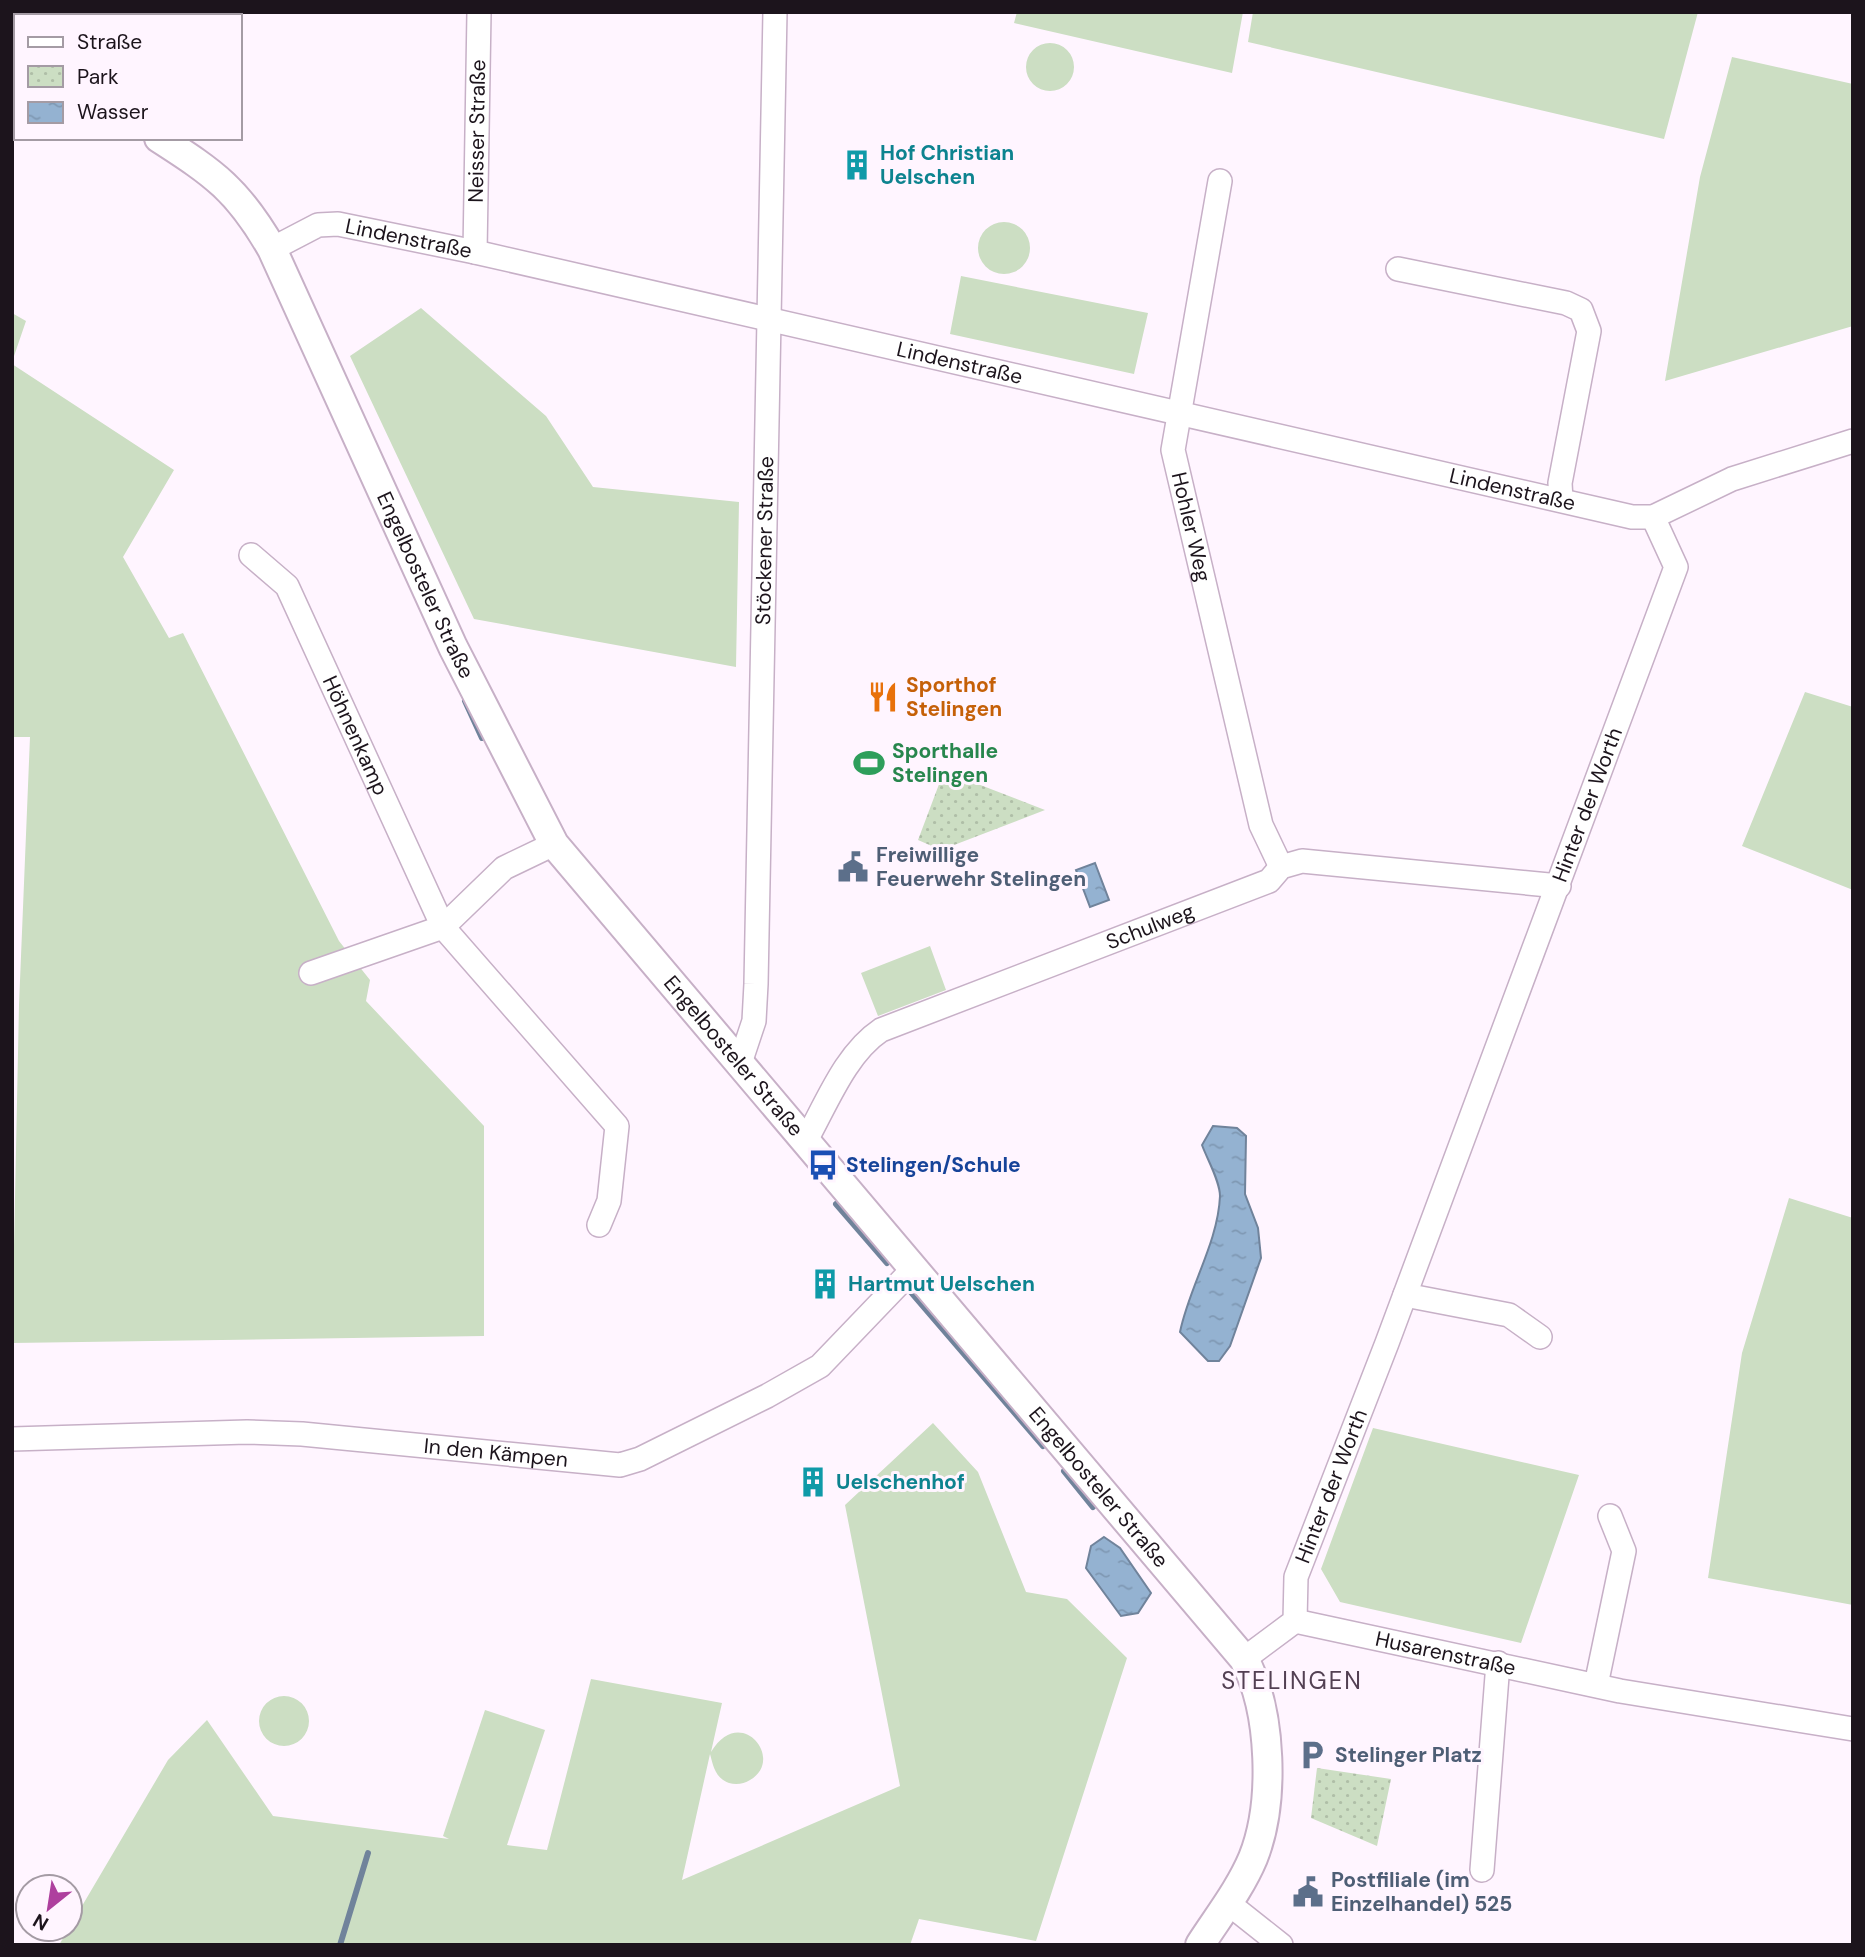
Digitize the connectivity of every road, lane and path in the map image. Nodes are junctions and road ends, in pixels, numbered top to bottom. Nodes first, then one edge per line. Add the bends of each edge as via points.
1 (479, 12) edge
2 (775, 12) edge
3 (162, 140) edge
4 (1220, 181) dead end
5 (272, 249) junction
6 (474, 252) junction
7 (1398, 269) dead end
8 (771, 321) junction
9 (1179, 414) junction
10 (1853, 441) edge
11 (1561, 500) junction
12 (1653, 517) junction
13 (251, 555) dead end
14 (554, 844) junction
15 (1280, 867) junction
16 (1559, 886) junction
17 (443, 927) junction
18 (311, 972) dead end
19 (739, 1066) junction
20 (805, 1142) junction
21 (599, 1225) dead end
22 (914, 1268) junction
23 (1405, 1295) junction
24 (1540, 1338) dead end
25 (12, 1439) edge
26 (1610, 1516) dead end
27 (1295, 1621) junction
28 (1244, 1659) junction
29 (1497, 1663) junction
30 (1596, 1685) junction
31 (1853, 1729) edge
32 (1482, 1870) dead end
33 (1228, 1903) junction
34 (1200, 1945) edge
35 (1281, 1945) edge

1 - 6 street, Neisser Straße
2 - 8 street, Stöckener Straße
3 - 5 street, Engelbosteler Straße via 227,186
4 - 9 street, Hohler Weg
5 - 6 street, Lindenstraße via 318,225 338,224
5 - 14 street, Engelbosteler Straße via 453,647
6 - 8 street, Lindenstraße
7 - 11 street via 1566,303 1581,310 1589,331 1560,483
8 - 9 street, Lindenstraße
8 - 19 street, Stöckener Straße via 756,985 754,1021
9 - 11 street, Lindenstraße
9 - 15 street, Hohler Weg via 1173,450 1261,825
10 - 12 street via 1732,479
11 - 12 street, Lindenstraße via 1632,517
12 - 16 street, Hinter der Worth via 1676,566
13 - 17 street, Höhnenkamp via 287,586
14 - 17 street via 505,868
14 - 19 street, Engelbosteler Straße
15 - 16 street, Schulweg via 1302,861
15 - 20 street, Schulweg via 1269,881 881,1030 867,1039 849,1065
16 - 23 street, Hinter der Worth
17 - 18 street
17 - 21 street, Höhnenkamp via 617,1126 609,1201
19 - 20 street, Engelbosteler Straße
20 - 22 street, Engelbosteler Straße
22 - 25 street, In den Kämpen via 820,1366 640,1460 620,1465 302,1434
22 - 28 street, Engelbosteler Straße
23 - 24 street via 1509,1315
23 - 27 street, Hinter der Worth via 1296,1577
26 - 30 street via 1624,1551
27 - 28 street
27 - 29 street, Husarenstraße
28 - 33 street, Engelbosteler Straße via 1265,1713 1265,1778 1254,1856
29 - 30 street, Husarenstraße
29 - 32 street
30 - 31 street, Husarenstraße
33 - 34 street, Engelbosteler Straße
33 - 35 street

